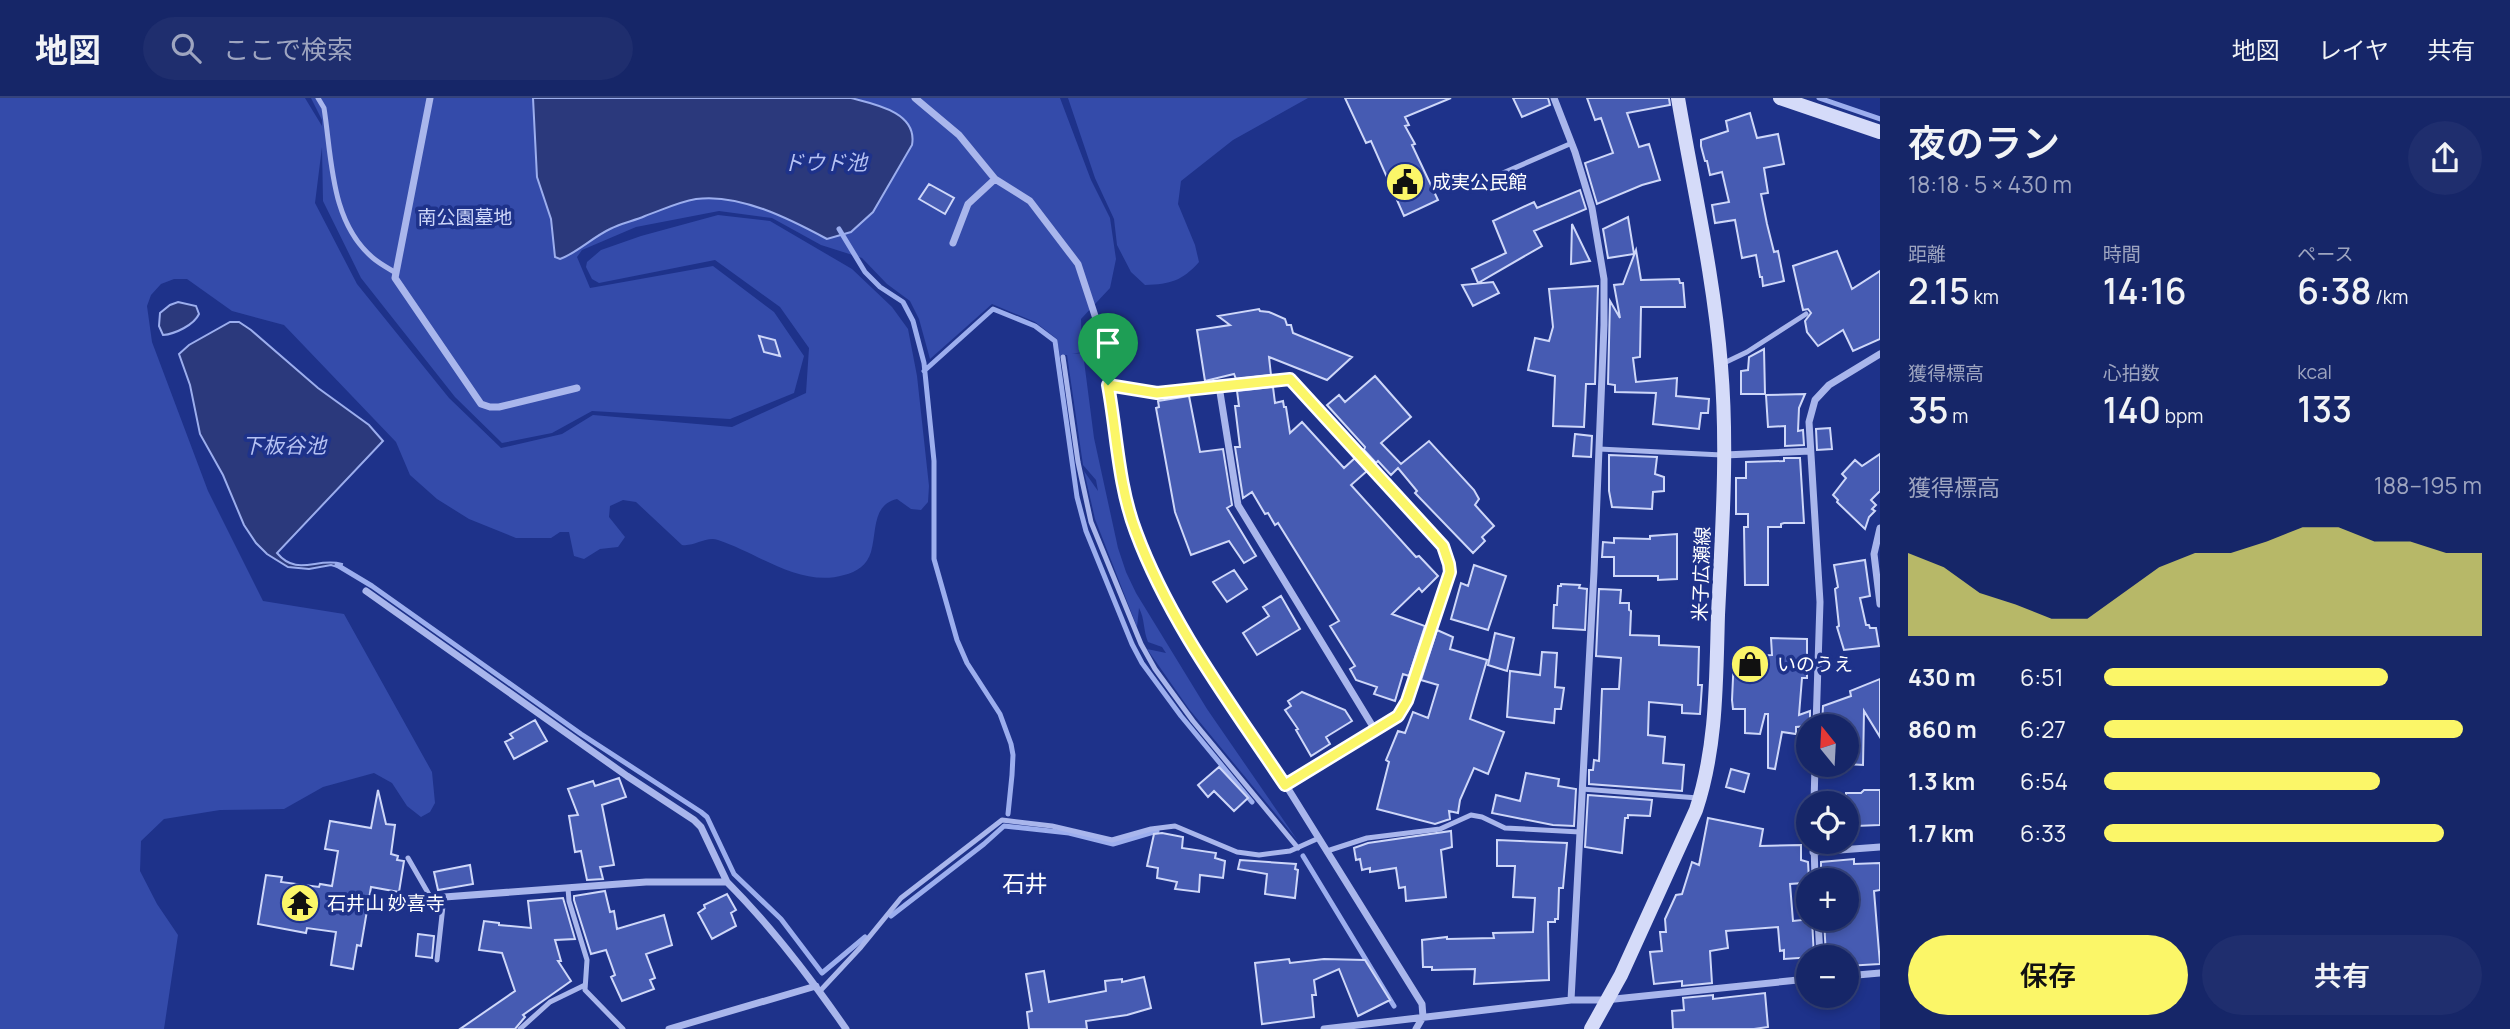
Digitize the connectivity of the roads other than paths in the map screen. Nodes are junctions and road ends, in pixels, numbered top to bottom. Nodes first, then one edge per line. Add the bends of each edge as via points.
1 (318, 98) edge
2 (430, 98) edge
3 (915, 98) edge
4 (1553, 98) edge
5 (1678, 98) edge
6 (1780, 98) edge
7 (1880, 132) edge
8 (1572, 143) junction
9 (1489, 178) dead end
10 (995, 179) junction
11 (953, 243) dead end
12 (396, 273) junction
13 (1806, 314) dead end
14 (1880, 354) edge
15 (1063, 357) dead end
16 (1721, 365) junction
17 (1108, 385) junction
18 (1219, 386) junction
19 (577, 387) dead end
20 (1599, 449) junction
21 (1810, 451) junction
22 (1725, 455) junction
23 (1880, 528) edge
24 (366, 591) dead end
25 (1880, 604) edge
26 (1816, 714) edge
27 (1375, 730) junction
28 (1285, 785) junction
29 (1582, 789) junction
30 (1700, 799) junction
31 (1580, 832) junction
32 (1319, 838) junction
33 (1880, 846) edge
34 (1298, 848) junction
35 (1859, 848) edge
36 (1327, 851) junction
37 (408, 858) dead end
38 (727, 882) junction
39 (568, 888) junction
40 (444, 897) junction
41 (432, 898) joint
42 (437, 960) dead end
43 (1880, 973) edge
44 (1859, 975) edge
45 (1796, 980) edge
46 (585, 985) junction
47 (818, 988) junction
48 (1571, 1000) junction
49 (1605, 1000) junction
50 (1423, 1017) junction
51 (520, 1029) edge
52 (623, 1029) edge
53 (669, 1029) edge
54 (846, 1029) edge
55 (1324, 1029) edge
56 (1416, 1029) edge
57 (1591, 1029) edge

1 - 12 lane via 325,116 333,180 346,221 373,258
2 - 12 street
3 - 10 street via 960,135
4 - 8 street
5 - 16 main road, 米子広瀬線
6 - 7 main road
8 - 9 lane
8 - 20 street via 1592,208 1604,279
10 - 11 street via 968,204
10 - 17 street via 1030,201 1078,264 1098,328
12 - 19 street via 395,278 481,404 499,407
13 - 16 lane
14 - 21 street via 1829,385 1815,400 1809,422
15 - 34 lane via 1091,522 1141,644 1193,721
16 - 22 main road, 米子広瀬線
17 - 18 street via 1157,393
17 - 28 street via 1135,530 1157,581
18 - 27 street via 1238,506
18 - 27 street via 1290,379 1443,546 1450,572 1407,701 1398,716
20 - 22 lane
20 - 29 street
21 - 22 street
21 - 26 street via 1820,602
22 - 30 main road, 米子広瀬線 via 1714,721
23 - 25 street via 1874,554
24 - 38 street via 694,820
27 - 28 street
28 - 32 street
29 - 30 lane
29 - 31 street
30 - 49 main road, 米子広瀬線
31 - 36 lane via 1505,828 1471,815 1440,830 1367,838
31 - 48 street
32 - 34 lane
32 - 36 street
33 - 35 street
34 - 47 lane via 1259,855 1237,852 1175,826 1112,839 1002,820 901,898 861,947
36 - 50 street via 1422,1004
37 - 41 lane
38 - 39 street
38 - 47 street
39 - 40 street
39 - 46 lane via 587,960
40 - 41 street
40 - 42 lane
43 - 44 street
45 - 49 street
46 - 51 lane via 550,1002
46 - 52 lane
47 - 53 street
47 - 54 street
48 - 49 street
48 - 50 street
49 - 57 main road, 米子広瀬線
50 - 55 street
50 - 56 street

